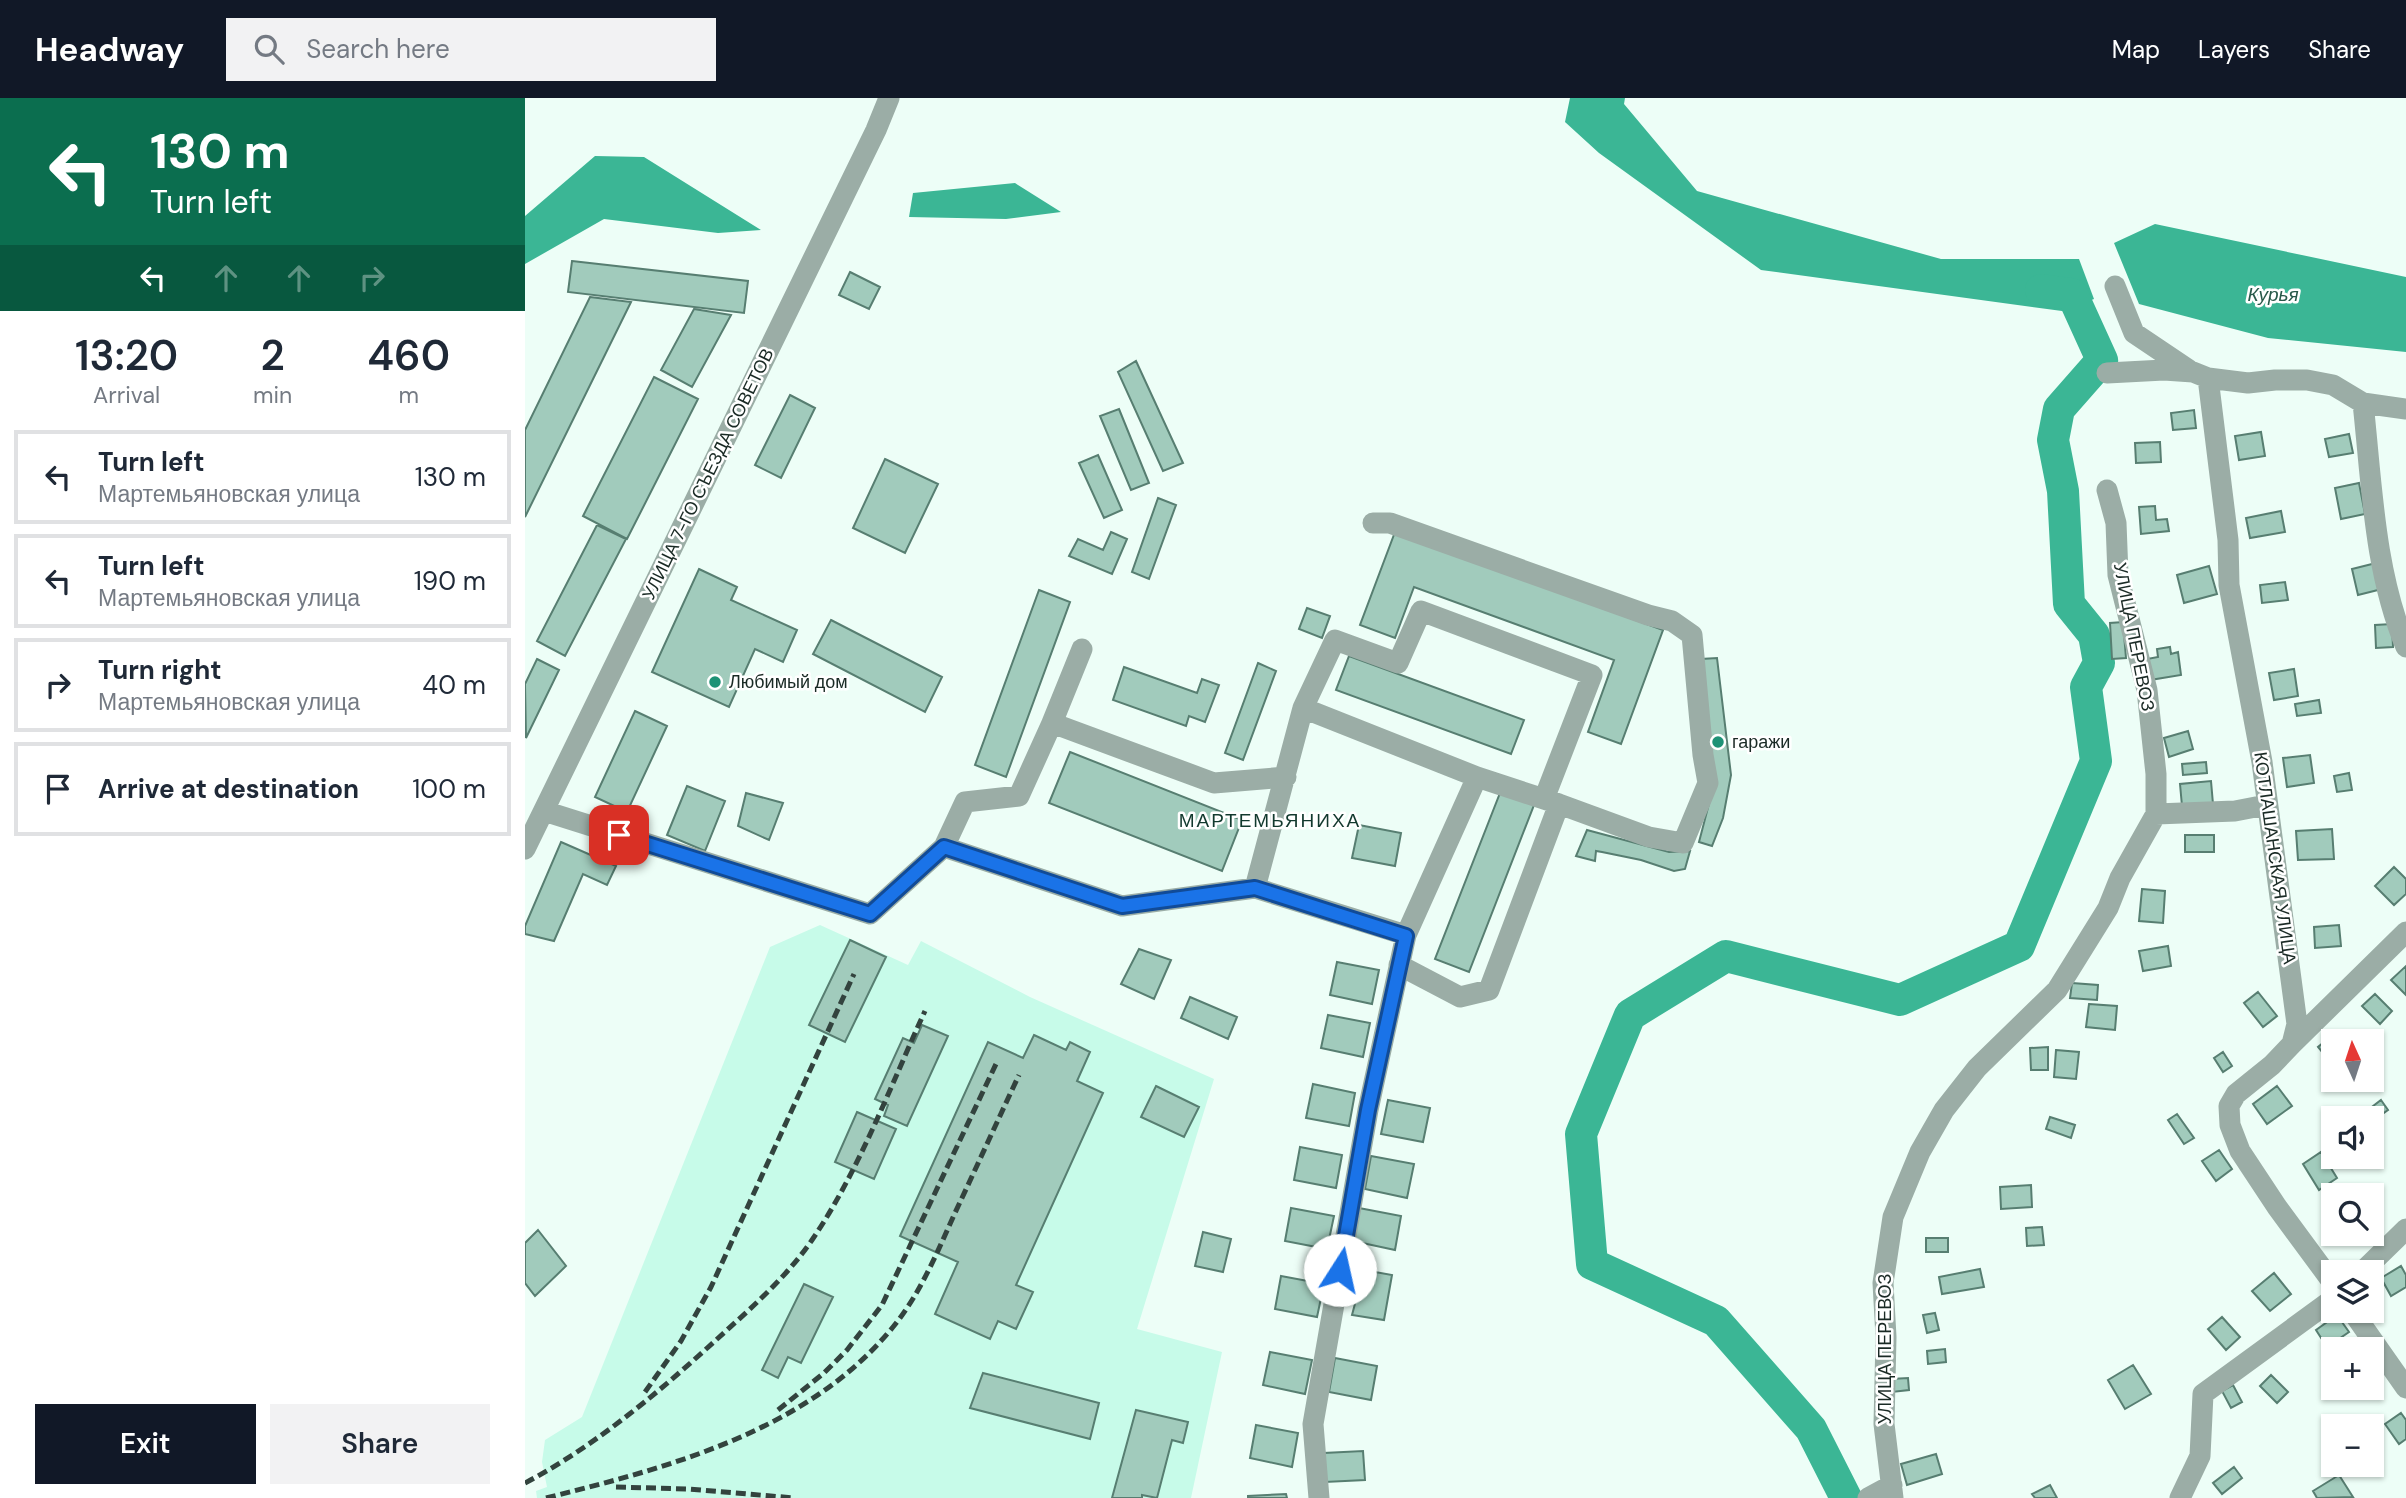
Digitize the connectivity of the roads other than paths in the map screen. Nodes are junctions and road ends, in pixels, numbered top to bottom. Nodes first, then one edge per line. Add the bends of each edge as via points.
1 (889, 98) edge
2 (2115, 286) dead end
3 (2107, 373) dead end
4 (2200, 375) junction
5 (2363, 403) junction
6 (2406, 409) edge
7 (2107, 490) dead end
8 (1374, 523) dead end
9 (2406, 647) edge
10 (1083, 649) dead end
11 (1303, 708) junction
12 (1052, 723) junction
13 (1477, 777) junction
14 (1286, 778) junction
15 (1551, 802) junction
16 (2266, 806) junction
17 (544, 811) junction
18 (2156, 814) junction
19 (944, 847) junction
20 (525, 849) edge
21 (1255, 888) junction
22 (2406, 932) edge
23 (1406, 936) junction
24 (1399, 965) junction
25 (2292, 1044) junction
26 (2406, 1228) edge
27 (2374, 1260) edge
28 (2321, 1267) edge
29 (2321, 1308) edge
30 (2360, 1323) edge
31 (2406, 1388) edge
32 (1883, 1493) edge
33 (1318, 1498) edge
34 (2180, 1498) edge

1 - 17 street, УЛИЦА 7-ГО СЪЕЗДА СОВЕТОВ
2 - 4 street via 2134,333
3 - 4 street via 2164,370
4 - 5 street via 2248,383 2307,380 2333,385
4 - 16 street, КОТЛАШАНСКАЯ УЛИЦА
5 - 6 street
5 - 9 street via 2378,551
7 - 18 street, УЛИЦА ПЕРЕВОЗ via 2116,523 2118,575 2147,690
8 - 15 street via 1390,523 1672,621 1692,635 1708,783 1683,843 1649,837
10 - 12 street
11 - 13 street
11 - 14 street
11 - 15 street via 1335,640 1398,663 1421,611 1593,675
12 - 14 street via 1214,783
12 - 19 street via 1019,796 965,802
13 - 15 street
13 - 23 street
14 - 21 street
15 - 24 street via 1489,990 1460,997
16 - 18 street
16 - 25 street, КОТЛАШАНСКАЯ УЛИЦА via 2297,1024
17 - 19 street via 870,914
17 - 20 street, УЛИЦА 7-ГО СЪЕЗДА СОВЕТОВ
18 - 32 street, УЛИЦА ПЕРЕВОЗ via 2108,908 2057,990 1977,1068 1944,1110 1920,1152 1893,1217 1883,1283
19 - 21 street via 1122,906
21 - 23 street
22 - 25 street
23 - 24 street
24 - 33 street via 1368,1110 1313,1424
25 - 28 street via 2236,1094 2229,1106 2230,1125 2240,1151
26 - 27 street
29 - 34 street via 2203,1394 2200,1456
30 - 31 street

